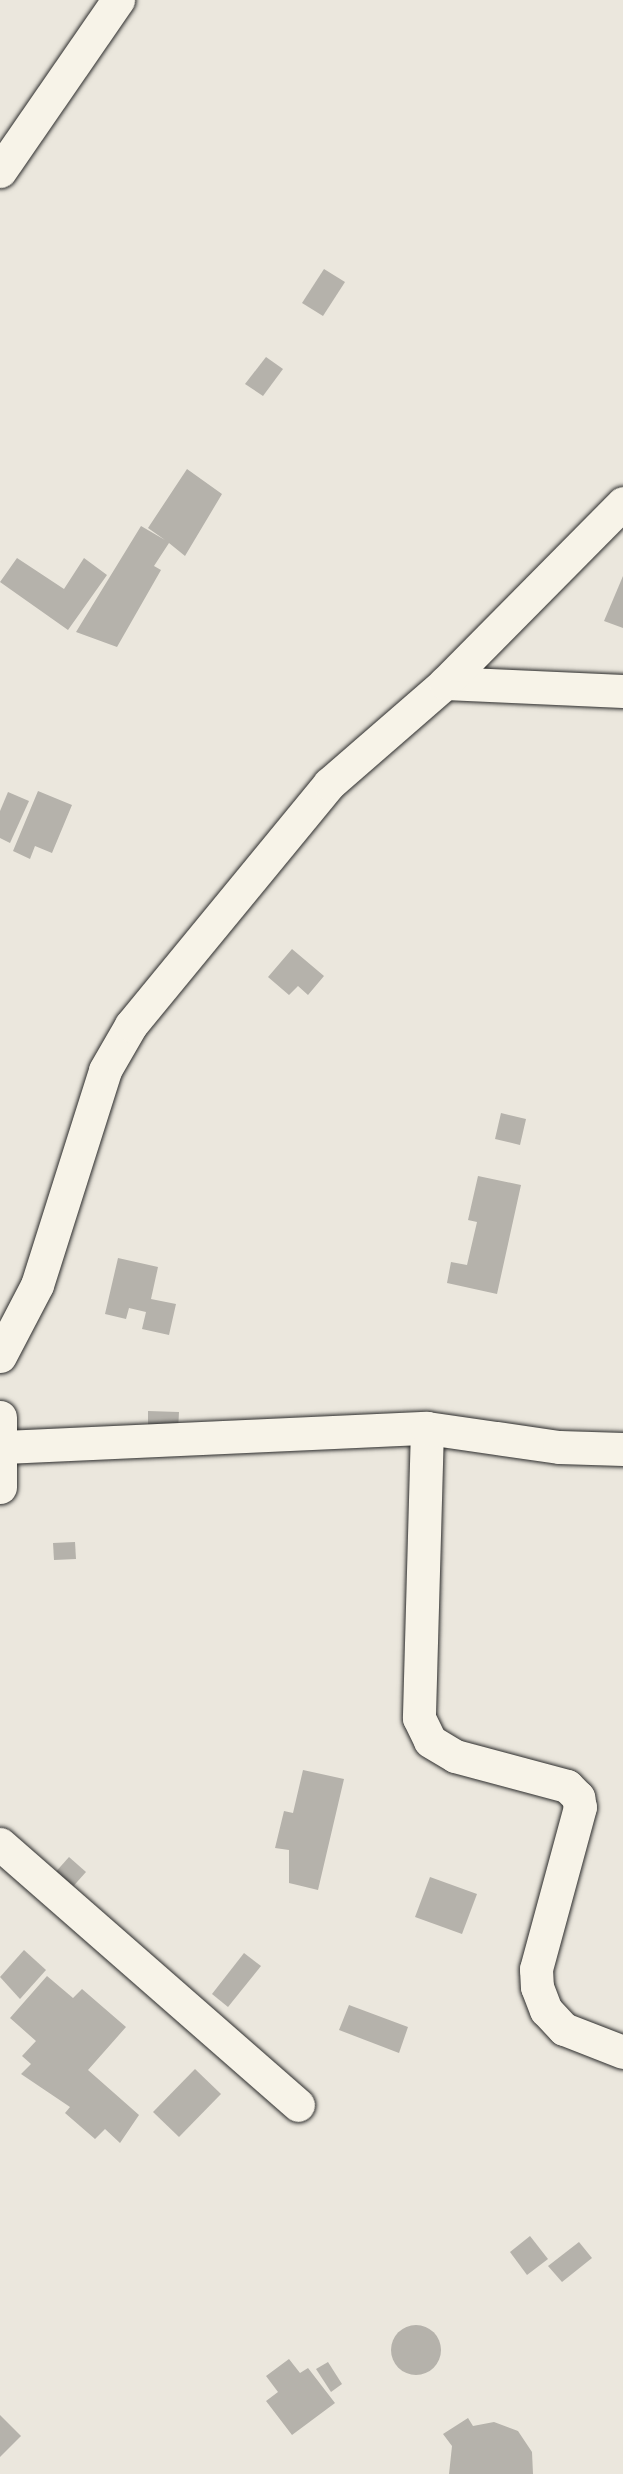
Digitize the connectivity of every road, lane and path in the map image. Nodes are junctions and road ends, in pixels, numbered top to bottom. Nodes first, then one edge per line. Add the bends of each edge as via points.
1 (118, 0) edge
2 (0, 171) edge
3 (623, 503) edge
4 (446, 683) junction
5 (623, 691) edge
6 (0, 1356) edge
7 (427, 1428) junction
8 (2, 1432) edge
9 (623, 1449) edge
10 (0, 1487) edge
11 (0, 1844) edge
12 (621, 2057) edge
13 (298, 2105) dead end

1 - 2 street
3 - 4 street
4 - 5 street
4 - 6 street via 329,784 131,1025 105,1070 37,1285
7 - 8 street
7 - 9 street via 559,1447
7 - 12 street via 419,1718 430,1741 455,1756 567,1786 578,1797 580,1807 536,1969 537,1987 546,2010 564,2029
8 - 10 street
11 - 13 street

